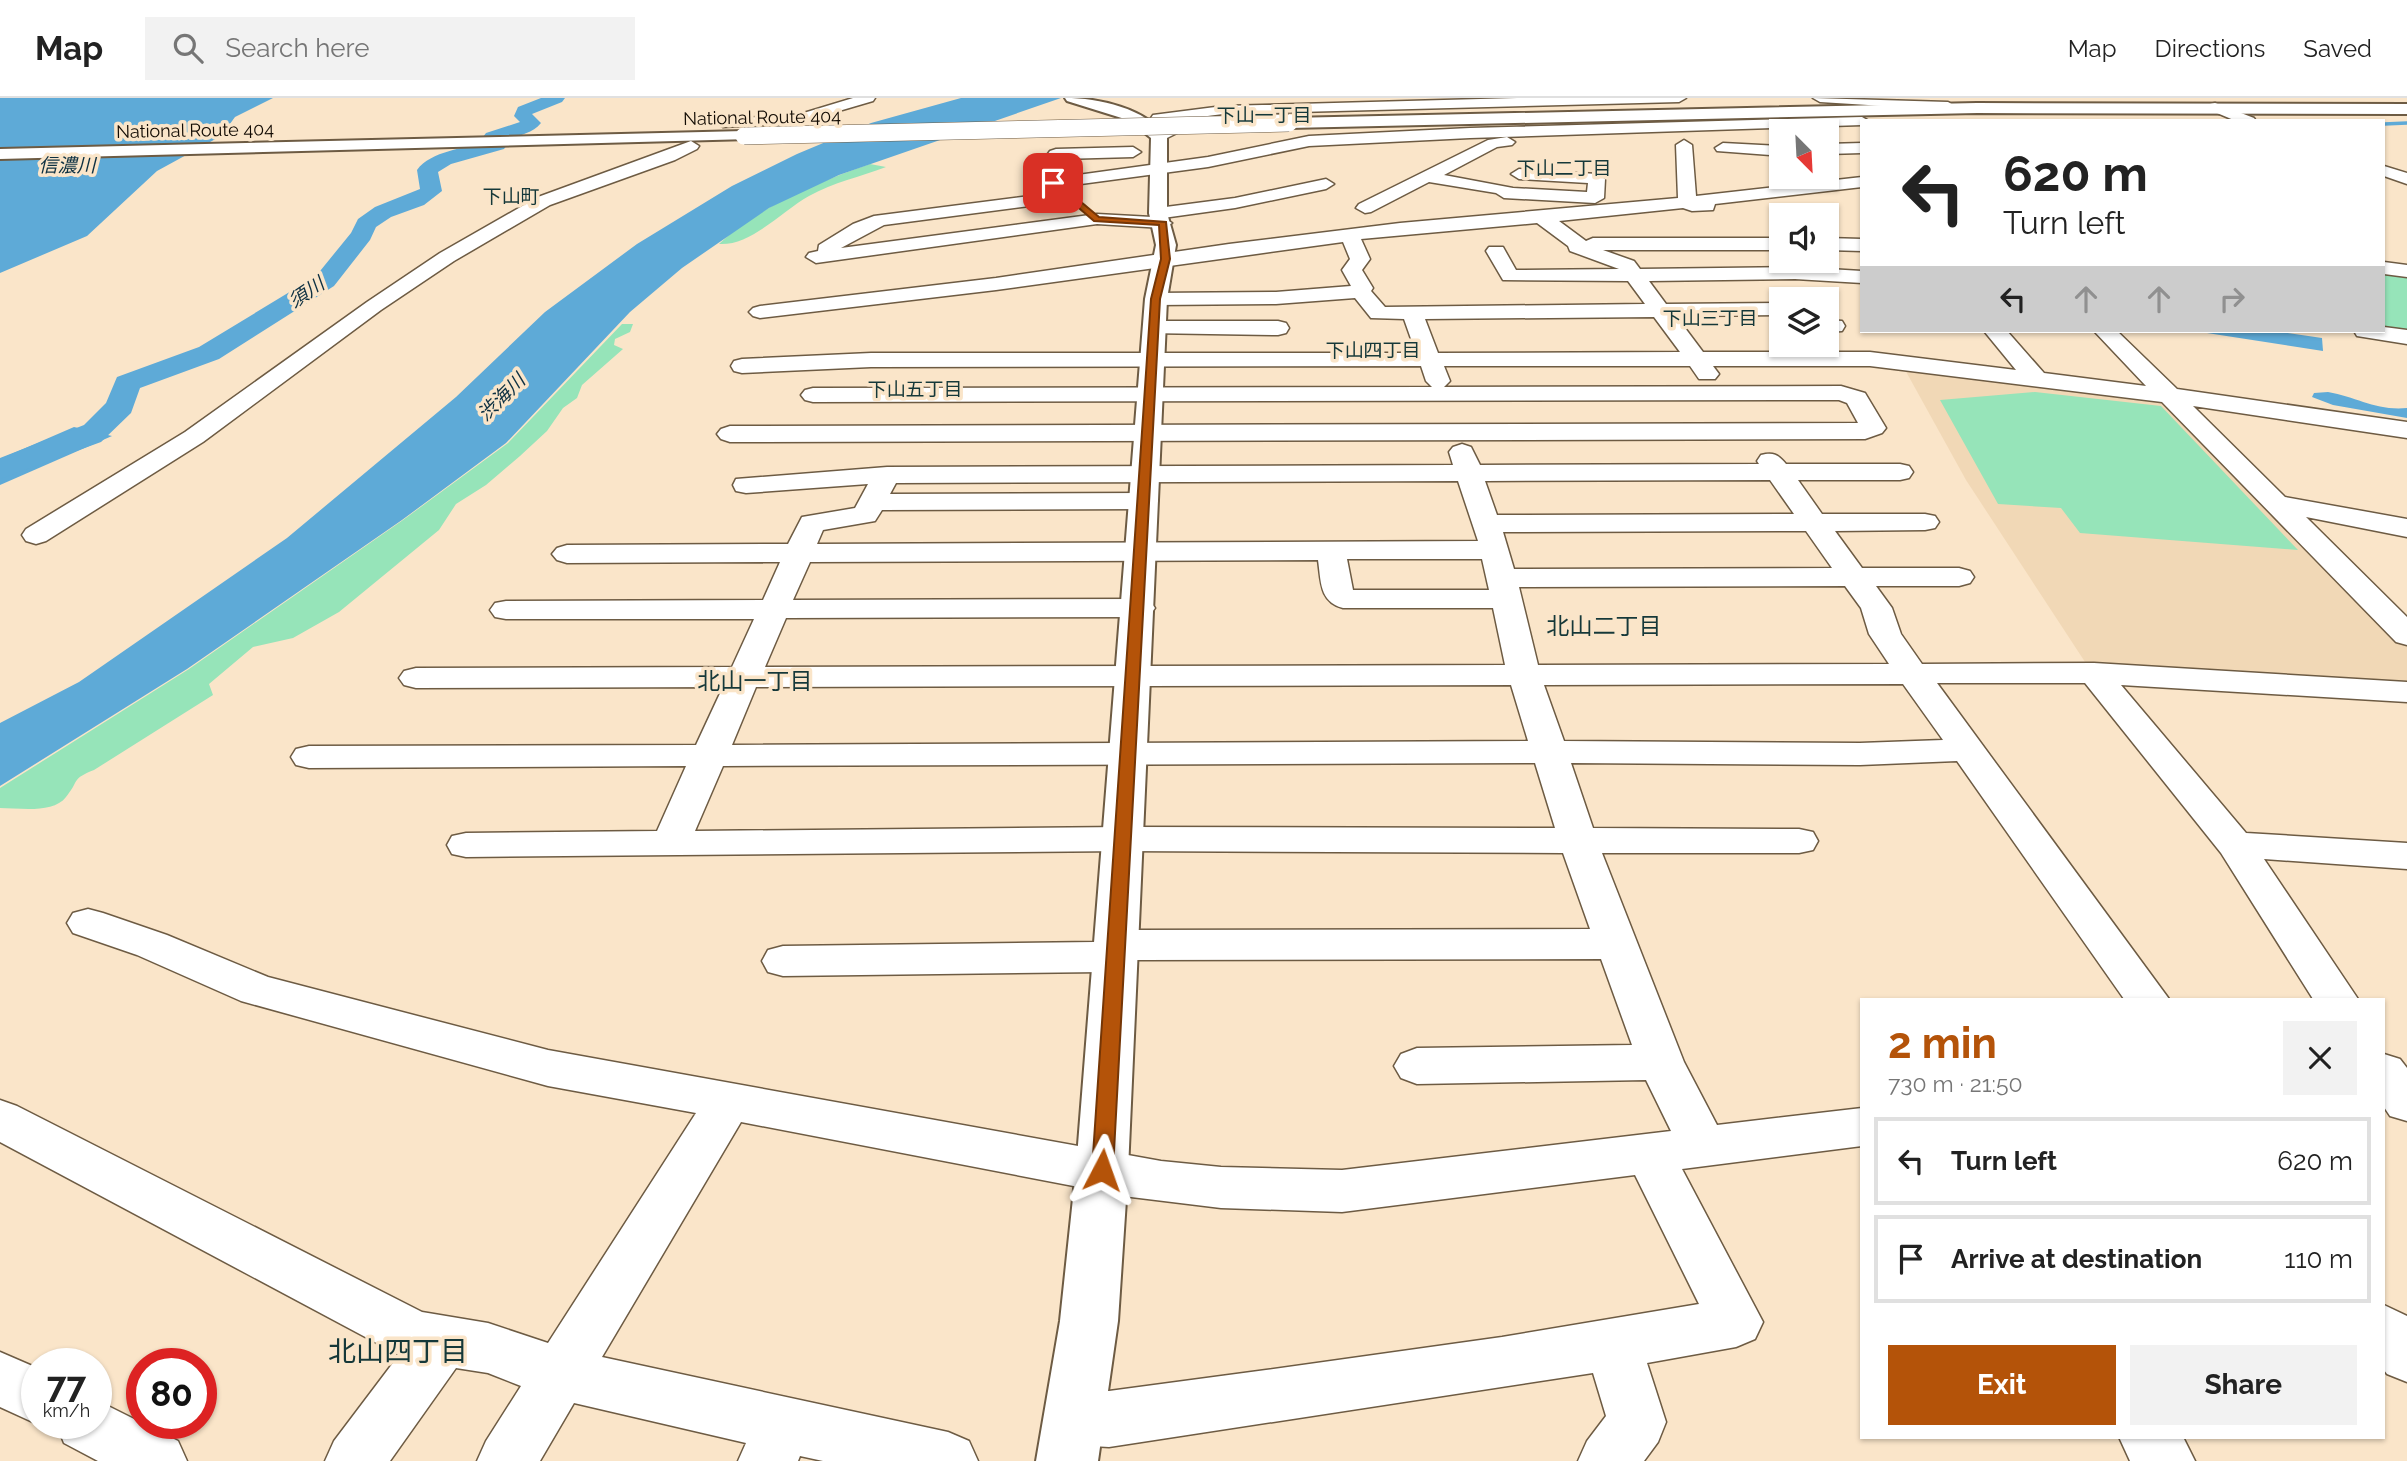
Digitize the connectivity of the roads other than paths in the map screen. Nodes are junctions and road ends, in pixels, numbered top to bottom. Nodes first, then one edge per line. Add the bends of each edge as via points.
1 (868, 98) edge
2 (1072, 98) edge
3 (1227, 98) edge
4 (1679, 98) edge
5 (1819, 98) edge
6 (1493, 100) edge
7 (2051, 107) junction
8 (2215, 107) junction
9 (1240, 109) junction
10 (2407, 109) edge
11 (1358, 117) edge
12 (1881, 119) edge
13 (2244, 119) edge
14 (1860, 121) edge
15 (1271, 132) junction
16 (698, 141) junction
17 (1305, 142) junction
18 (1545, 143) junction
19 (1683, 145) junction
20 (1162, 148) junction
21 (1860, 148) edge
22 (1839, 149) edge
23 (1769, 150) edge
24 (1384, 153) dead end
25 (0, 154) edge
26 (1843, 155) dead end
27 (1860, 160) edge
28 (1454, 163) junction
29 (1481, 167) dead end
30 (1332, 170) junction
31 (2385, 171) edge
32 (1516, 172) junction
33 (1426, 177) junction
34 (2407, 179) edge
35 (1860, 181) edge
36 (1053, 183) junction
37 (2385, 187) edge
38 (2407, 188) edge
39 (611, 189) dead end
40 (1505, 191) junction
41 (1398, 192) junction
42 (1068, 196) junction
43 (1424, 196) dead end
44 (1860, 199) edge
45 (1685, 202) junction
46 (1365, 208) junction
47 (1481, 212) junction
48 (1542, 218) junction
49 (1097, 219) junction
50 (1400, 229) junction
51 (1162, 232) junction
52 (1350, 235) junction
53 (1578, 244) junction
54 (1769, 244) edge
55 (1839, 244) edge
56 (1860, 245) edge
57 (1496, 251) dead end
58 (2385, 268) edge
59 (2407, 271) edge
60 (1633, 276) junction
61 (1860, 277) edge
62 (1360, 291) junction
63 (1769, 310) edge
64 (760, 312) dead end
65 (1666, 319) junction
66 (1769, 326) edge
67 (1278, 328) dead end
68 (1365, 329) dead end
69 (1997, 333) edge
70 (2107, 333) edge
71 (2379, 333) edge
72 (1421, 334) junction
73 (2407, 337) edge
74 (1695, 359) junction
75 (884, 361) junction
76 (1153, 362) junction
77 (742, 366) dead end
78 (2036, 379) junction
79 (1720, 392) junction
80 (1442, 393) junction
81 (813, 395) dead end
82 (870, 395) junction
83 (2171, 396) junction
84 (2407, 430) edge
85 (1455, 431) junction
86 (1751, 431) junction
87 (730, 434) dead end
88 (853, 434) junction
89 (1900, 472) dead end
90 (1469, 474) junction
91 (1779, 474) junction
92 (887, 475) junction
93 (831, 478) junction
94 (747, 485) dead end
95 (1144, 488) junction
96 (872, 502) junction
97 (2280, 504) junction
98 (1815, 522) junction
99 (1925, 522) dead end
100 (2407, 527) edge
101 (36, 535) dead end
102 (1140, 550) junction
103 (1331, 551) junction
104 (798, 552) junction
105 (567, 554) dead end
106 (1498, 563) junction
107 (1854, 577) junction
108 (1959, 577) dead end
109 (773, 608) junction
110 (1139, 608) junction
111 (506, 610) dead end
112 (2407, 635) edge
113 (2094, 673) junction
114 (1524, 674) junction
115 (1913, 674) junction
116 (1133, 676) junction
117 (416, 678) dead end
118 (744, 678) junction
119 (2407, 692) edge
120 (1967, 750) junction
121 (1550, 752) junction
122 (1129, 753) junction
123 (709, 754) junction
124 (309, 757) dead end
125 (1124, 839) junction
126 (1578, 841) junction
127 (1799, 841) dead end
128 (671, 842) junction
129 (466, 845) dead end
130 (2235, 845) junction
131 (2407, 856) edge
132 (88, 923) dead end
133 (1615, 944) junction
134 (1117, 948) junction
135 (783, 961) dead end
136 (2146, 998) edge
137 (2335, 998) edge
138 (1661, 1062) junction
139 (1417, 1066) dead end
140 (729, 1102) junction
141 (0, 1119) edge
142 (1860, 1127) edge
143 (1703, 1146) junction
144 (1648, 1152) junction
145 (1102, 1170) junction
146 (2385, 1331) edge
147 (443, 1341) junction
148 (1613, 1346) junction
149 (2407, 1356) edge
150 (561, 1374) junction
151 (0, 1378) edge
152 (21, 1389) edge
153 (112, 1437) edge
154 (1071, 1439) edge
155 (2149, 1439) edge
156 (776, 1443) edge
157 (157, 1461) edge
158 (355, 1461) edge
159 (507, 1461) edge
160 (948, 1461) edge
161 (1608, 1461) edge
162 (2165, 1461) edge

1 - 16 street via 798,119 725,117
2 - 20 highway via 1141,120
3 - 9 street
4 - 6 street
5 - 7 street
6 - 11 street
6 - 18 street via 1523,118
7 - 8 highway, National Route 404
7 - 12 street via 1936,111
7 - 25 highway, National Route 404, bridge
8 - 10 highway, National Route 404
8 - 13 street
9 - 11 street
9 - 15 street
9 - 20 street via 1158,118
11 - 17 street
11 - 18 street
11 - 24 street
14 - 18 street
15 - 17 street
15 - 20 street
16 - 39 street via 684,156
16 - 101 street via 669,157 554,196 504,223 374,306 194,437
17 - 20 street via 1208,162
17 - 30 street via 1325,156
18 - 19 street
18 - 28 street via 1494,143
18 - 32 street
19 - 23 street
19 - 45 street
20 - 36 street
20 - 36 street via 1056,154 1041,174
20 - 51 highway
21 - 22 street
26 - 27 street
28 - 29 street
28 - 33 street
30 - 46 street
30 - 51 street
31 - 34 street
32 - 40 street
32 - 40 street via 1597,179 1595,198
33 - 40 street
33 - 41 street
35 - 45 street
36 - 42 street
37 - 38 street
40 - 47 street
41 - 43 street
41 - 46 street
42 - 49 street
42 - 49 street via 880,220 816,257
44 - 45 street via 1696,207
45 - 48 street
46 - 50 street
47 - 48 street
47 - 50 street
48 - 53 street
49 - 51 street
50 - 52 street
51 - 52 street
51 - 64 street via 996,284
51 - 76 highway
52 - 62 street via 1360,259 1352,270 1363,288
53 - 54 street
53 - 60 street via 1586,252 1627,265
55 - 56 street
57 - 60 street via 1510,276
58 - 59 street
60 - 61 street via 1795,273
60 - 65 street
62 - 72 street via 1379,313
62 - 76 street via 1276,298
63 - 65 street
65 - 66 street
65 - 72 street
65 - 74 street
67 - 76 street
68 - 72 street
69 - 78 street
70 - 83 street
71 - 73 street
72 - 74 street
72 - 76 street
72 - 80 street
74 - 78 street via 1870,359
74 - 79 street
75 - 76 street
75 - 77 street
75 - 82 street
76 - 80 street
76 - 82 street
76 - 85 street
76 - 88 street
76 - 95 highway
78 - 83 street
79 - 80 street
79 - 86 street
79 - 86 street via 1841,393 1856,398 1873,428
80 - 85 street
81 - 82 street
82 - 88 street
83 - 84 street
83 - 97 street
85 - 86 street
85 - 90 street
86 - 91 street
87 - 88 street
88 - 93 street
89 - 91 street
90 - 91 street
90 - 95 street
90 - 106 street
91 - 98 street
92 - 93 street
92 - 95 street
92 - 96 street
93 - 94 street
95 - 96 street
95 - 102 highway
96 - 104 street via 865,514 812,523
97 - 100 street
97 - 112 street
98 - 99 street
98 - 106 street
98 - 107 street
102 - 103 street
102 - 104 street
102 - 110 highway
103 - 106 street
103 - 106 street via 1343,599
104 - 105 street
104 - 109 street
106 - 107 street
106 - 114 street
107 - 108 street
107 - 115 street
109 - 110 street
109 - 111 street
109 - 118 street
110 - 116 highway
113 - 115 street
113 - 119 street
113 - 130 street
114 - 115 street
114 - 116 street
114 - 121 street
115 - 120 street
116 - 118 street
116 - 122 highway
117 - 118 street
118 - 123 street
120 - 121 street
120 - 136 street
121 - 122 street
121 - 126 street
122 - 123 street
122 - 125 highway
123 - 124 street
123 - 128 street
125 - 126 street
125 - 128 street
125 - 134 highway
126 - 127 street
126 - 133 street
128 - 129 street
130 - 131 street
130 - 137 street
132 - 140 street via 256,990 548,1068
133 - 134 street
133 - 138 street
134 - 135 street via 1102,957
134 - 145 highway
138 - 139 street
138 - 143 street
140 - 145 street
140 - 150 street
141 - 147 street via 414,1336
142 - 143 street
143 - 144 street
144 - 145 street via 1342,1191 1259,1190 1140,1179
144 - 148 street via 1736,1322
145 - 154 highway via 1089,1321
146 - 149 street
147 - 150 street via 488,1348
147 - 158 street
148 - 154 street via 1109,1419
148 - 161 street via 1637,1422
150 - 156 street
150 - 159 street
151 - 152 street
153 - 157 street
155 - 162 street
156 - 160 street

